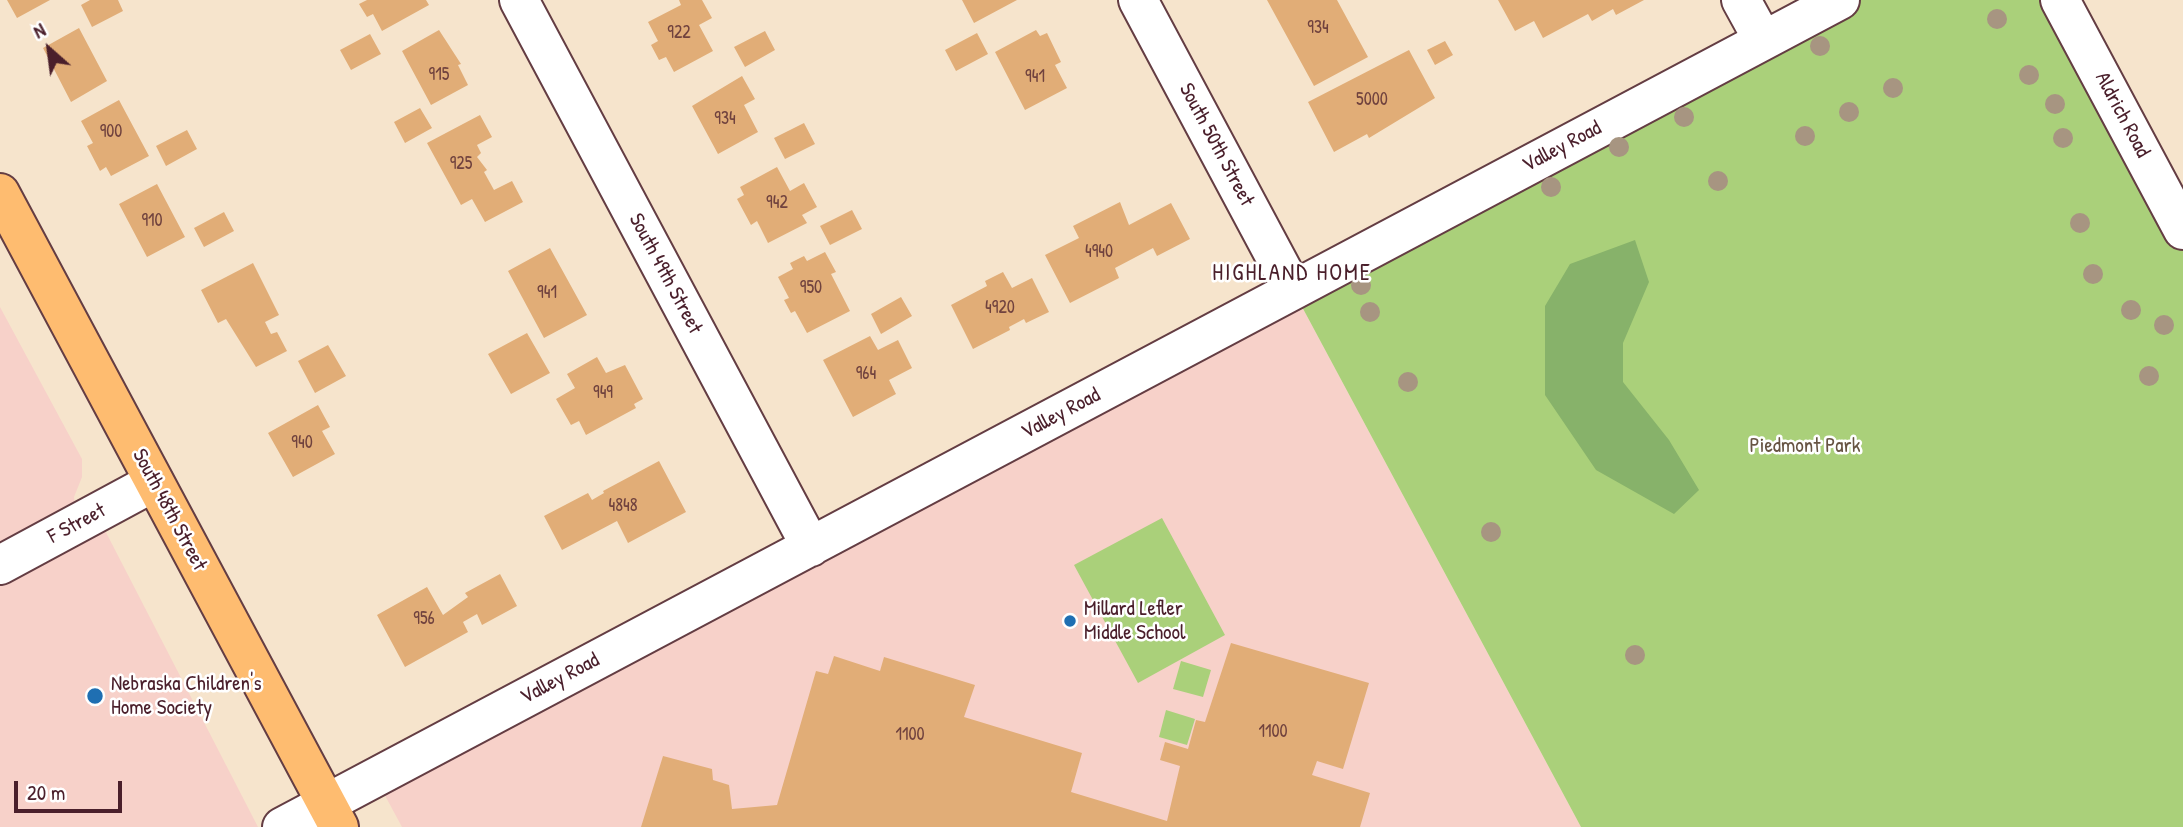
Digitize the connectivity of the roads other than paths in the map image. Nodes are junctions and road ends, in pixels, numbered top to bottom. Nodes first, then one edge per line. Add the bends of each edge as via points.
1 (519, 0) edge
2 (1138, 0) edge
3 (1741, 0) edge
4 (1840, 0) edge
5 (2060, 0) edge
6 (1763, 40) junction
7 (0, 193) edge
8 (2183, 230) edge
9 (1293, 290) junction
10 (154, 482) junction
11 (811, 548) junction
12 (0, 565) edge
13 (333, 815) edge
14 (282, 827) edge

1 - 11 street, South 49th Street
2 - 9 street, South 50th Street
3 - 6 street
4 - 6 street, Valley Road
5 - 8 street, Aldrich Road
6 - 9 street, Valley Road
7 - 10 main road, South 48th Street
9 - 11 street, Valley Road
10 - 12 street, F Street
10 - 13 main road, South 48th Street
11 - 13 street, Valley Road
13 - 14 street, Valley Road

